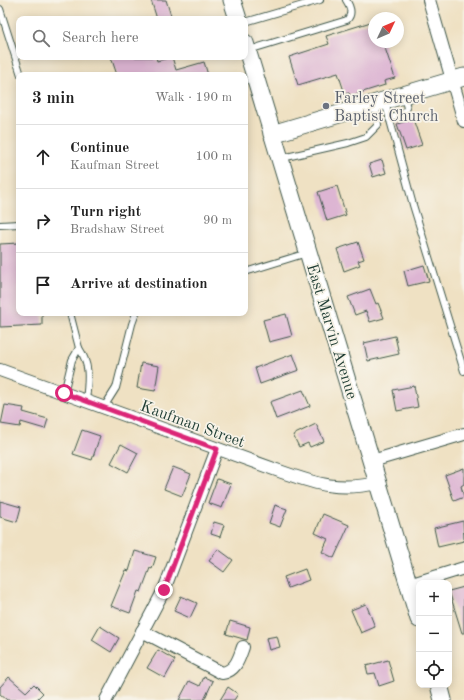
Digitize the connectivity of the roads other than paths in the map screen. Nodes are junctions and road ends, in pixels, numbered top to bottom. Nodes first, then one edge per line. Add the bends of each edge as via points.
1 (232, 0) edge
2 (320, 0) edge
3 (346, 0) edge
4 (429, 0) edge
5 (0, 9) edge
6 (237, 16) edge
7 (248, 21) edge
8 (248, 46) edge
9 (248, 54) edge
10 (16, 59) edge
11 (16, 60) edge
12 (20, 72) edge
13 (458, 78) edge
14 (404, 95) junction
15 (380, 101) junction
16 (389, 119) junction
17 (464, 121) edge
18 (272, 134) junction
19 (280, 158) junction
20 (16, 224) edge
21 (0, 225) edge
22 (309, 252) junction
23 (248, 271) edge
24 (71, 316) edge
25 (135, 316) edge
26 (79, 348) junction
27 (0, 370) edge
28 (464, 371) edge
29 (64, 393) junction
30 (86, 401) junction
31 (104, 408) junction
32 (464, 434) edge
33 (217, 449) junction
34 (372, 461) junction
35 (378, 483) junction
36 (464, 568) edge
37 (409, 585) junction
38 (418, 616) edge
39 (142, 631) junction
40 (244, 646) dead end
41 (440, 688) edge
42 (106, 700) edge
43 (443, 700) edge

1 - 6 main road
2 - 7 lane
3 - 8 lane via 350,13 347,20
4 - 13 street
5 - 10 lane
9 - 18 main road, East Marvin Avenue
11 - 12 lane
13 - 14 main road
13 - 17 street
14 - 15 main road
14 - 16 lane via 407,108
15 - 16 lane
15 - 18 main road
15 - 19 lane via 378,125 366,137
16 - 28 lane
18 - 19 main road, East Marvin Avenue
19 - 22 main road, East Marvin Avenue
20 - 21 lane
22 - 23 lane
22 - 34 main road, East Marvin Avenue
24 - 26 lane
25 - 31 lane via 116,388
26 - 29 lane via 72,360
26 - 30 lane via 86,359
27 - 29 street, Kaufman Street
29 - 30 street, Kaufman Street
30 - 31 street, Kaufman Street
31 - 33 street, Kaufman Street
32 - 34 street
33 - 35 street, Kaufman Street via 327,487 359,487
33 - 39 street via 164,590
34 - 35 main road, East Marvin Avenue
35 - 37 main road, East Marvin Avenue
36 - 37 street
37 - 38 main road, East Marvin Avenue
39 - 40 street via 222,673 229,672 237,664
39 - 42 street
41 - 43 main road

